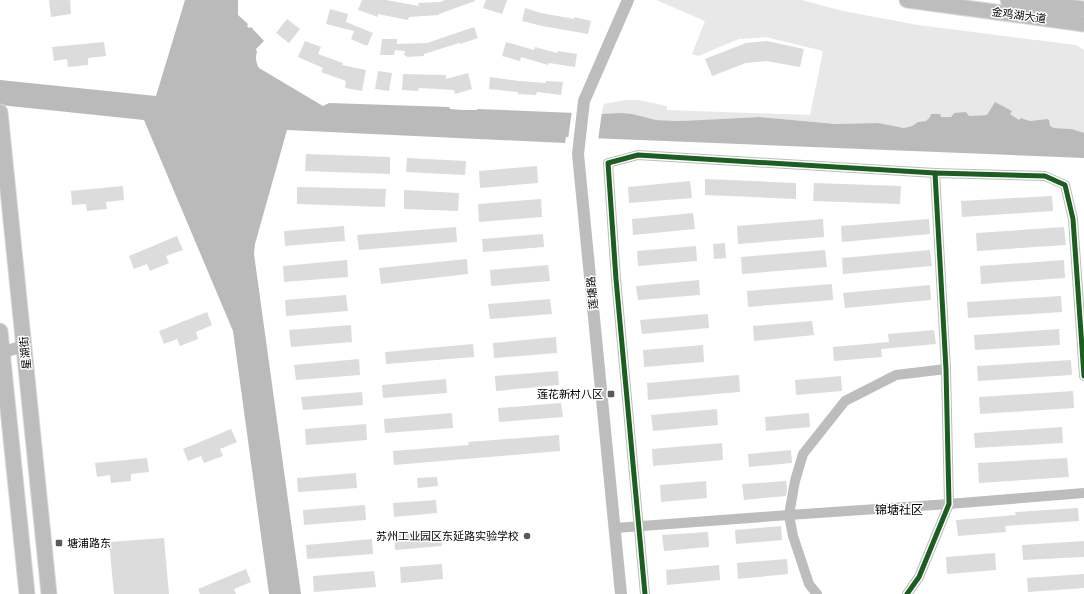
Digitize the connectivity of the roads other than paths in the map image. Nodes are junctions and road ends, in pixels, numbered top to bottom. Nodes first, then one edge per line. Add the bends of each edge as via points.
1 (628, 0) edge
2 (907, 0) edge
3 (1008, 0) edge
4 (1084, 9) edge
5 (1084, 24) edge
6 (0, 112) edge
7 (935, 173) junction
8 (1, 345) edge
9 (24, 346) junction
10 (946, 369) junction
11 (1084, 376) edge
12 (1084, 493) edge
13 (949, 504) junction
14 (789, 515) junction
15 (639, 526) junction
16 (615, 528) junction
17 (27, 594) edge
18 (49, 594) edge
19 (621, 594) edge
20 (645, 594) edge
21 (817, 594) edge
22 (907, 594) edge

1 - 16 street, 莲塘路 via 584,102 578,154
2 - 5 main road, 金鸡湖大道
3 - 4 main road, 金鸡湖大道
6 - 9 main road, 星湖街
7 - 10 street
7 - 11 street via 1045,176 1065,185 1073,219
7 - 15 street via 638,155 608,163
8 - 9 street
8 - 17 main road, 星湖街
9 - 18 main road, 星湖街
10 - 13 street
10 - 14 street via 896,375 845,401 803,454 794,481
12 - 13 street
13 - 14 street
13 - 22 street via 919,577
14 - 15 street
14 - 21 street via 793,536 809,584
15 - 16 street
15 - 20 street
16 - 19 street, 莲塘路

